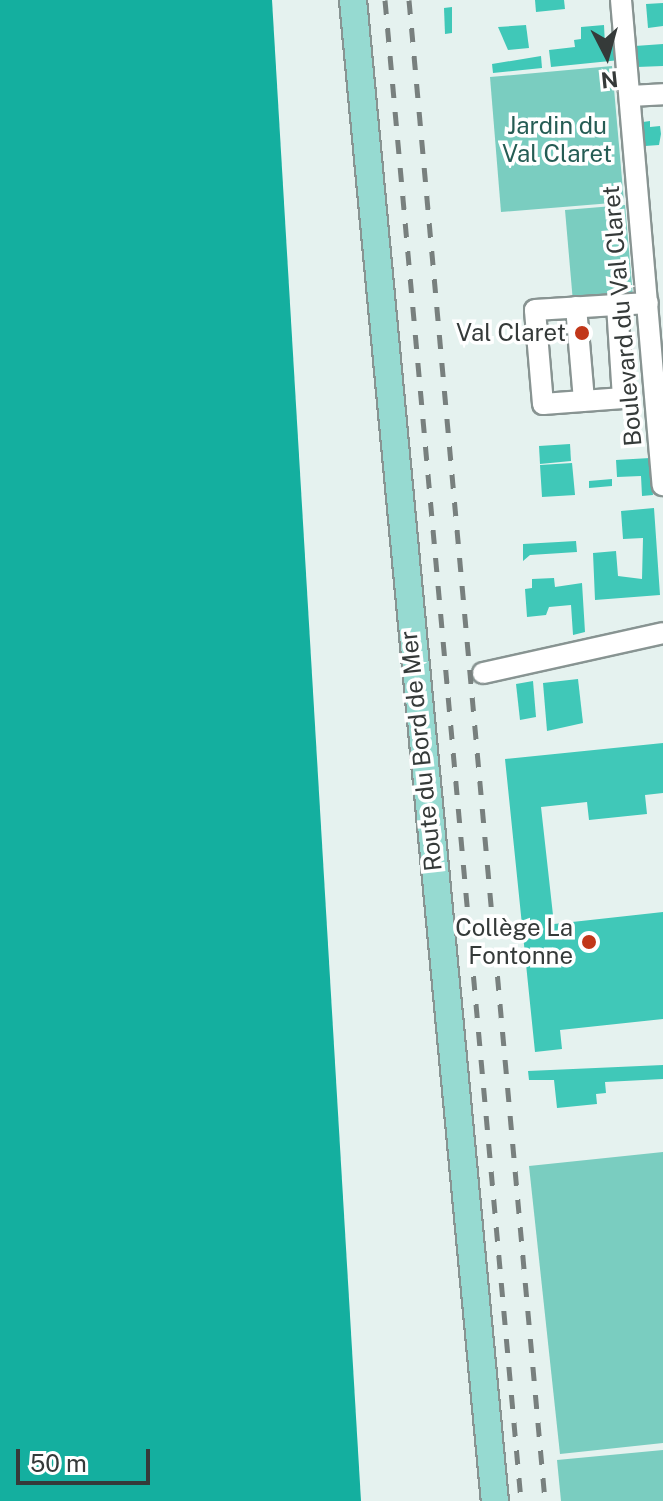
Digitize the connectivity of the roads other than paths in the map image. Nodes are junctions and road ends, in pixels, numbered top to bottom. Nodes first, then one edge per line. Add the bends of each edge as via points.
1 (353, 0) edge
2 (621, 0) edge
3 (663, 94) edge
4 (630, 96) junction
5 (648, 303) junction
6 (617, 305) junction
7 (576, 307) junction
8 (584, 401) junction
9 (659, 409) edge
10 (663, 485) edge
11 (662, 638) edge
12 (483, 673) dead end
13 (495, 1501) edge

1 - 13 main road, Route du Bord de Mer
2 - 4 street, Boulevard du Val Claret
3 - 4 street
4 - 5 street, Boulevard du Val Claret
5 - 6 street
5 - 9 street, Boulevard du Val Claret
6 - 7 street
6 - 8 street via 623,398
7 - 8 street
7 - 8 street via 535,310 543,404
9 - 10 street, Boulevard du Val Claret
11 - 12 street

